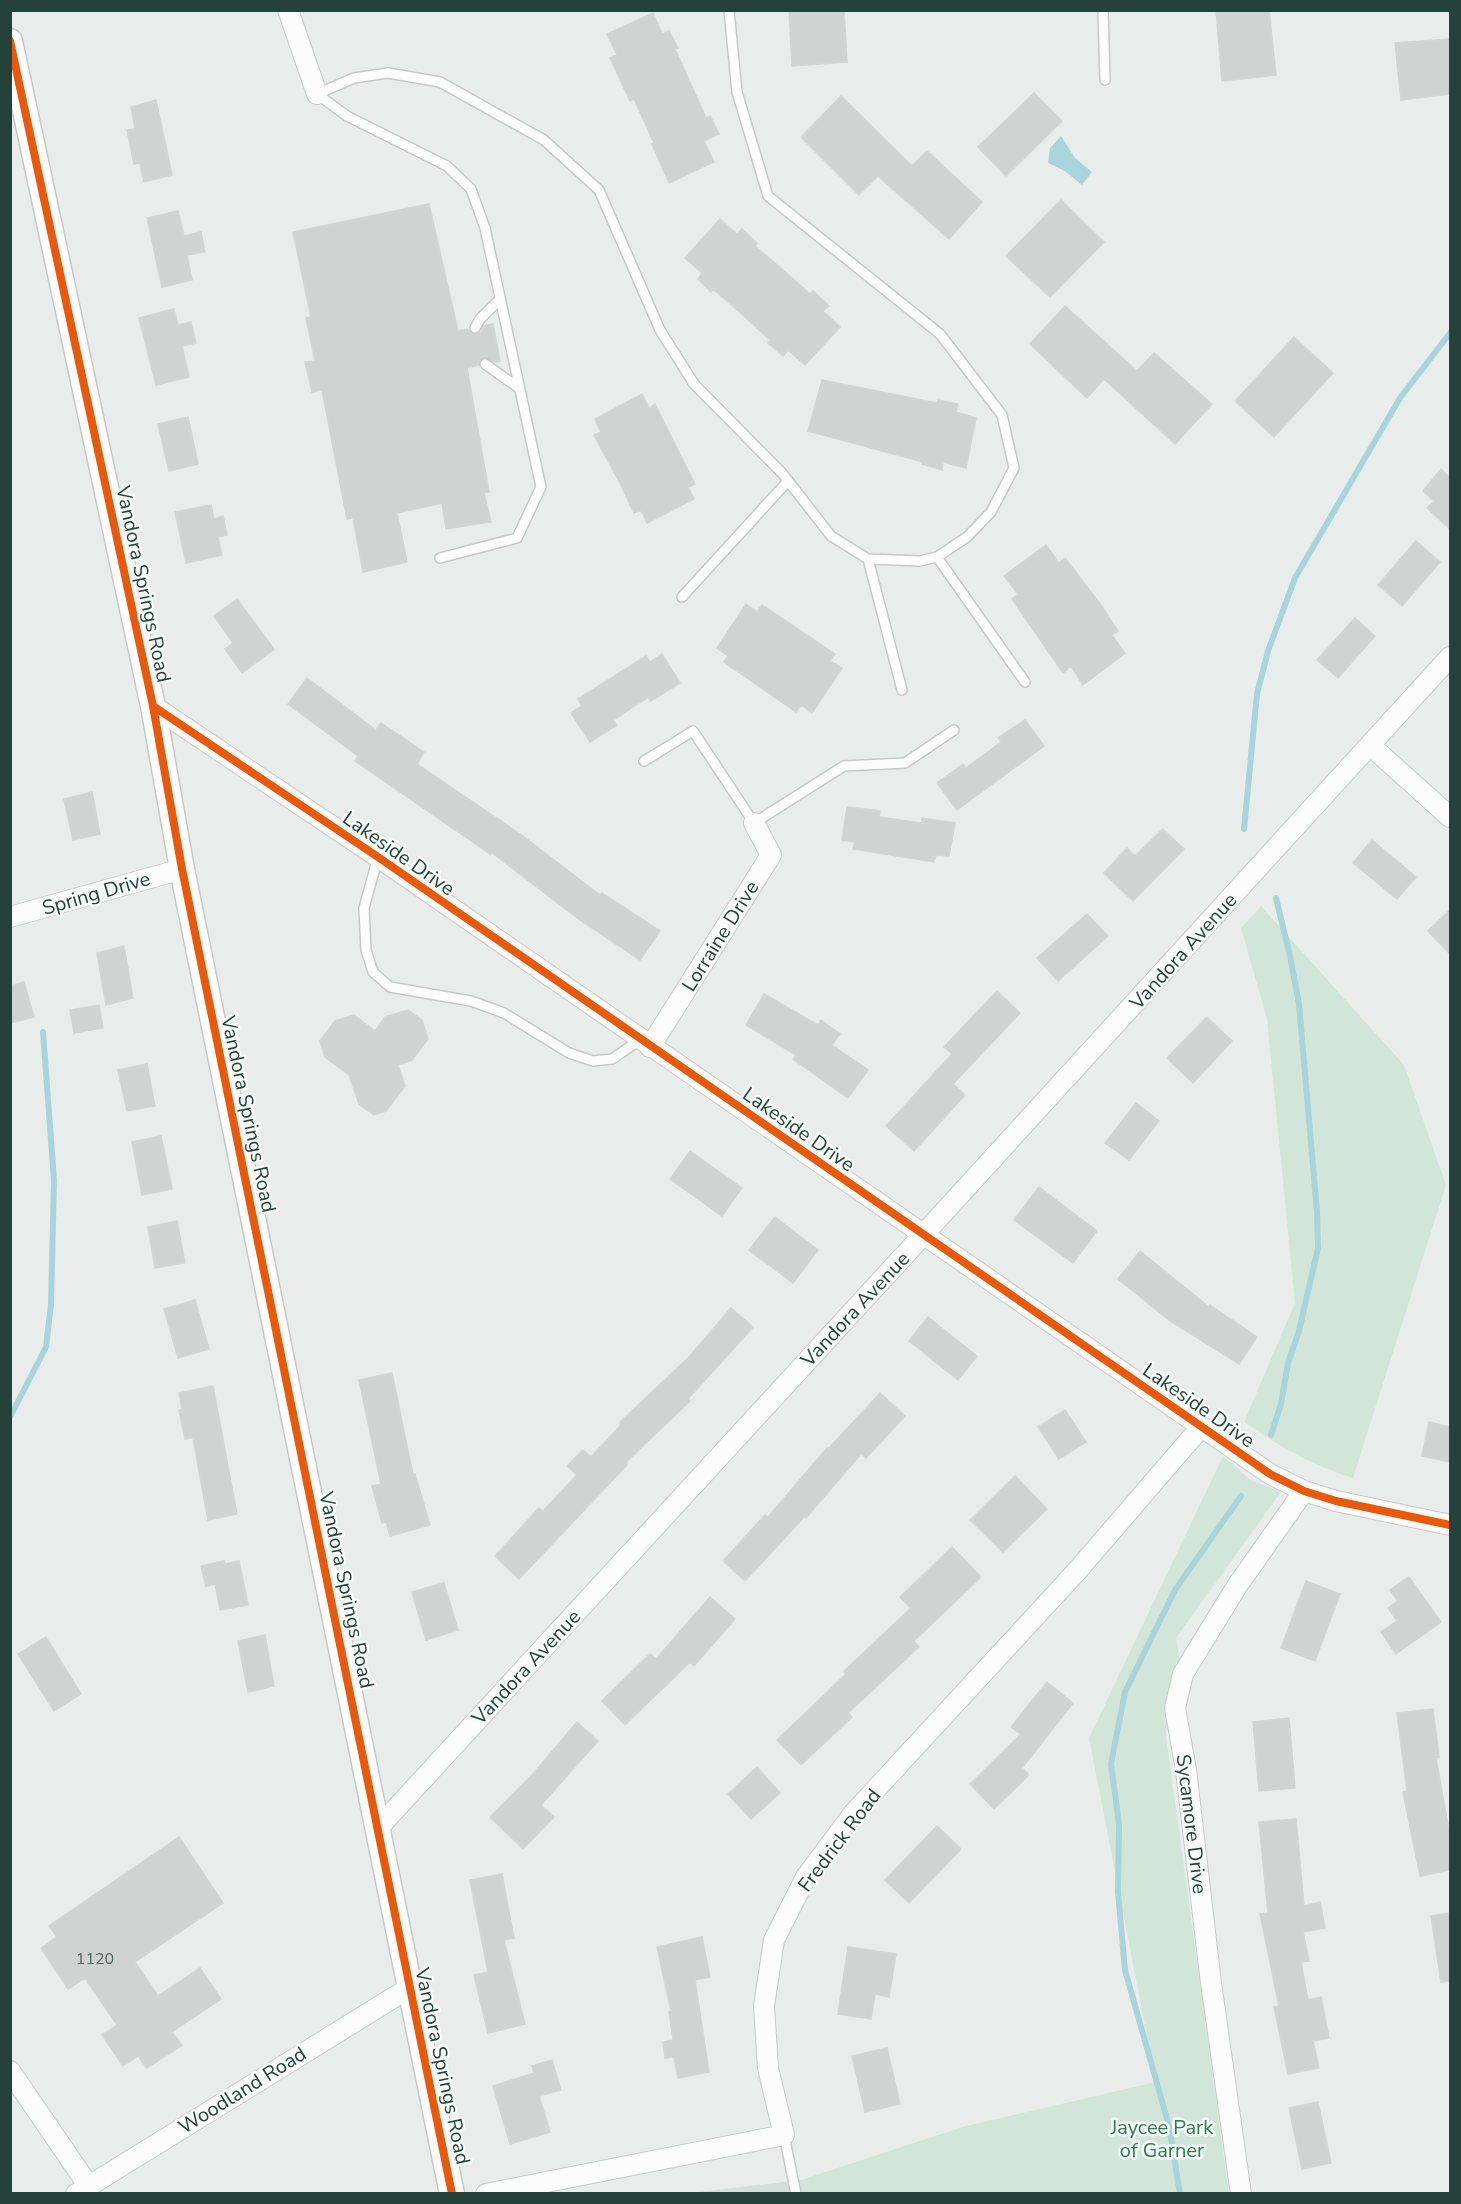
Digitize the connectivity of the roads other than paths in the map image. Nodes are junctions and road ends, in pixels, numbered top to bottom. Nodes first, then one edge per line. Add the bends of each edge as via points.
1 (288, 10) edge
2 (729, 10) edge
3 (1103, 10) edge
4 (10, 41) edge
5 (1105, 80) dead end
6 (317, 94) junction
7 (500, 299) junction
8 (476, 328) dead end
9 (485, 364) dead end
10 (519, 388) junction
11 (788, 481) junction
12 (937, 557) junction
13 (440, 558) dead end
14 (868, 559) junction
15 (682, 597) dead end
16 (1450, 657) edge
17 (1025, 682) dead end
18 (902, 690) dead end
19 (153, 706) junction
20 (954, 730) dead end
21 (1371, 746) junction
22 (644, 761) dead end
23 (1450, 818) edge
24 (754, 823) junction
25 (378, 857) junction
26 (182, 869) junction
27 (10, 917) edge
28 (645, 1043) junction
29 (923, 1235) junction
30 (1201, 1427) junction
31 (1304, 1491) junction
32 (1450, 1525) edge
33 (379, 1827) junction
34 (409, 1988) junction
35 (10, 2070) edge
36 (784, 2135) junction
37 (82, 2189) edge
38 (452, 2193) edge
39 (486, 2193) edge
40 (796, 2193) edge
41 (1240, 2193) edge

1 - 6 street
2 - 12 lane via 737,92 768,196 940,334 1002,415 1014,468 991,512 967,537
3 - 5 lane
4 - 19 street, Vandora Springs Road
6 - 7 lane via 347,116 447,166 471,189
6 - 11 lane via 354,78 388,73 440,82 544,140 599,190 660,330 694,384
7 - 8 lane
7 - 10 lane
9 - 10 lane
10 - 13 lane via 541,487 518,538
11 - 14 lane via 831,536
11 - 15 lane
12 - 14 lane via 920,561
12 - 17 lane
14 - 18 lane
16 - 21 street, Vandora Avenue
19 - 25 street, Lakeside Drive
19 - 26 street, Vandora Springs Road
20 - 24 lane via 906,762 844,766
21 - 23 street
21 - 29 street, Vandora Avenue
22 - 24 lane via 693,731
24 - 28 street, Lorraine Drive via 771,855
25 - 28 street, Lakeside Drive
25 - 28 lane via 364,908 366,950 373,972 390,987 471,1000 504,1013 569,1053 593,1061 612,1059
26 - 27 street, Spring Drive
26 - 33 street, Vandora Springs Road
28 - 29 street, Lakeside Drive
29 - 30 street, Lakeside Drive
29 - 33 street, Vandora Avenue
30 - 31 street, Lakeside Drive via 1270,1474
30 - 36 street, Fredrick Road via 1077,1571 853,1814 806,1877 774,1940 764,2006 768,2068
31 - 32 street, Lakeside Drive
31 - 41 street, Sycamore Drive via 1183,1674 1175,1708
33 - 34 street, Vandora Springs Road
34 - 37 street, Woodland Road
34 - 38 street, Vandora Springs Road
35 - 37 street
36 - 39 street
36 - 40 lane

